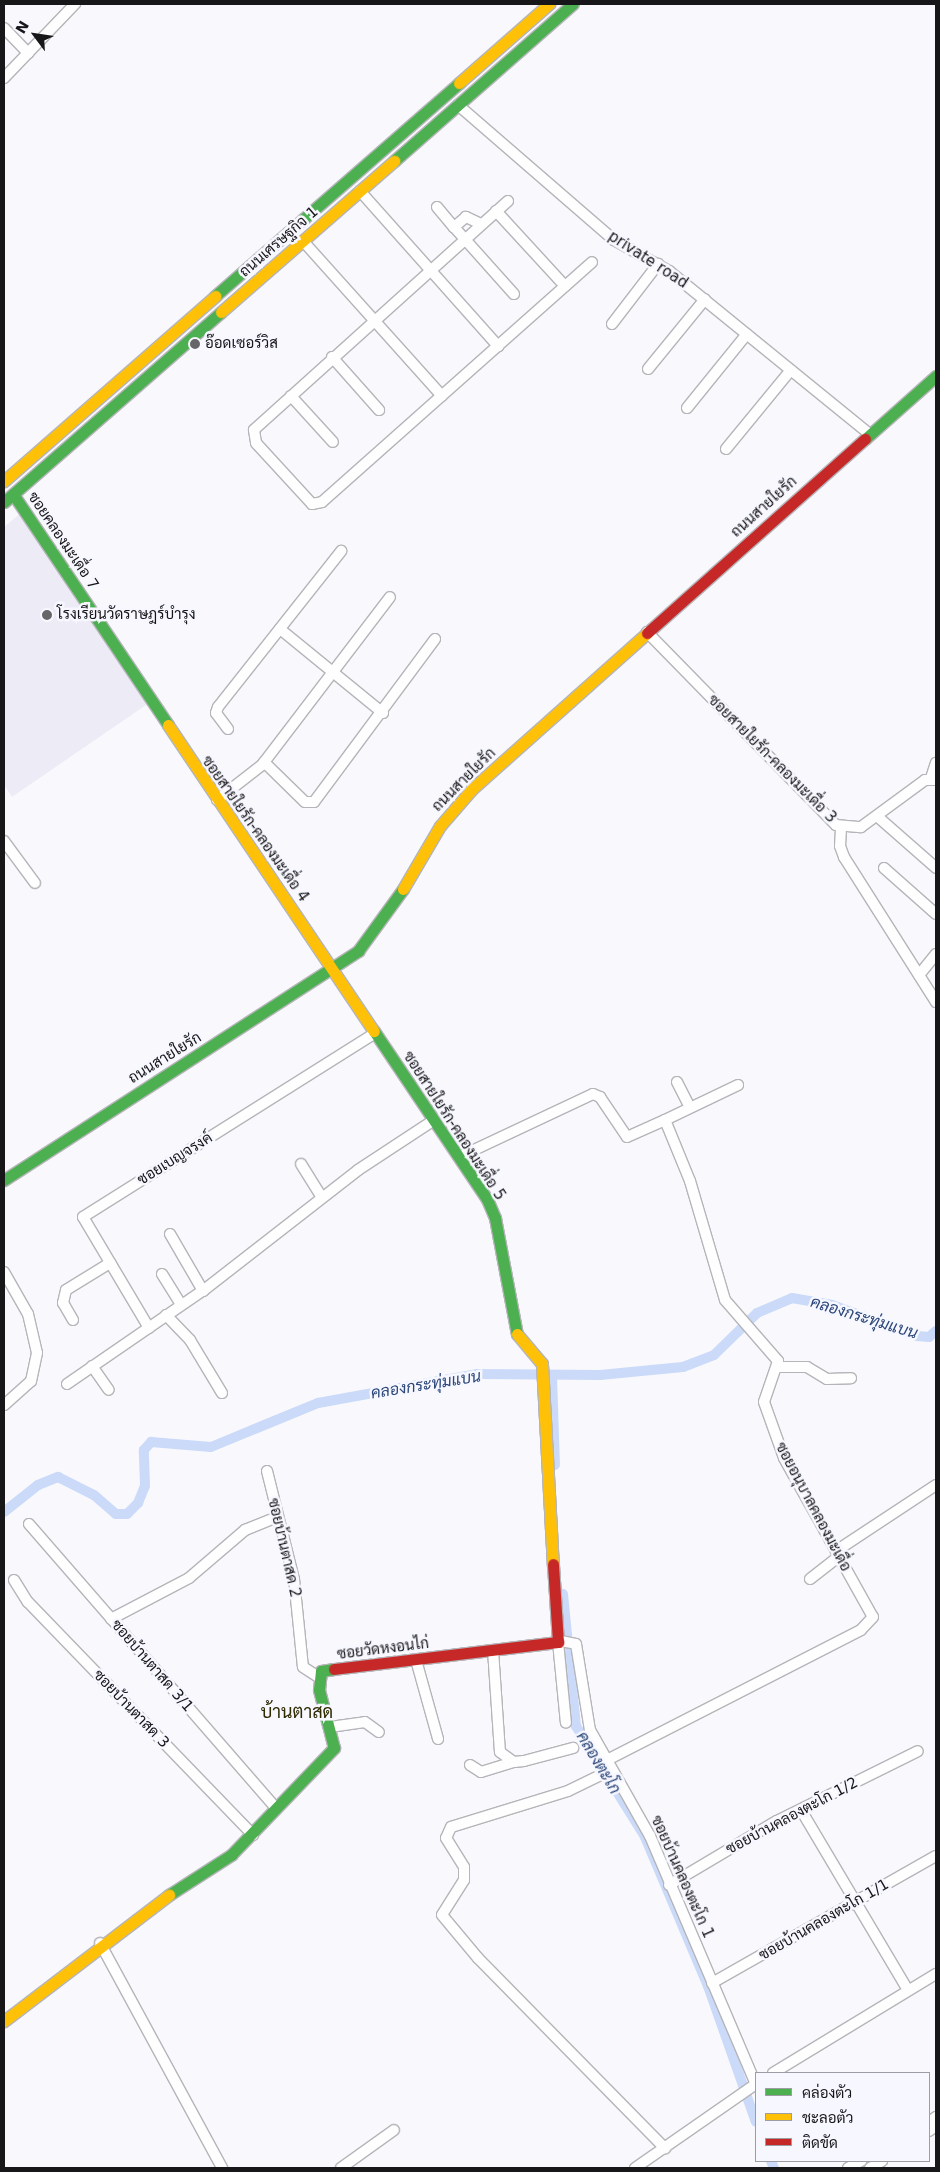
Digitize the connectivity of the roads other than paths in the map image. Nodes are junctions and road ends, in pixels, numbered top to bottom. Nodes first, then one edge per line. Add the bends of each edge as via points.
1 (76, 4) edge
2 (549, 4) edge
3 (573, 4) edge
4 (4, 28) edge
5 (28, 53) junction
6 (4, 78) edge
7 (458, 105) junction
8 (360, 190) junction
9 (508, 201) dead end
10 (437, 207) dead end
11 (496, 211) junction
12 (481, 224) junction
13 (454, 227) junction
14 (465, 239) junction
15 (303, 241) junction
16 (592, 262) dead end
17 (658, 264) junction
18 (431, 270) junction
19 (565, 286) junction
20 (514, 294) dead end
21 (705, 299) junction
22 (375, 319) junction
23 (612, 324) dead end
24 (747, 334) junction
25 (498, 346) junction
26 (332, 357) junction
27 (648, 369) dead end
28 (790, 370) junction
29 (936, 376) edge
30 (291, 396) junction
31 (442, 396) junction
32 (94, 401) junction
33 (687, 408) dead end
34 (379, 410) dead end
35 (105, 412) junction
36 (868, 433) junction
37 (333, 442) dead end
38 (726, 449) dead end
39 (4, 481) edge
40 (13, 494) junction
41 (4, 502) edge
42 (341, 551) dead end
43 (390, 597) dead end
44 (280, 629) junction
45 (647, 632) junction
46 (435, 639) dead end
47 (332, 674) junction
48 (153, 706) joint
49 (383, 713) junction
50 (228, 729) dead end
51 (264, 762) junction
52 (936, 763) edge
53 (933, 779) edge
54 (216, 800) junction
55 (878, 817) junction
56 (841, 828) junction
57 (4, 841) edge
58 (884, 868) dead end
59 (936, 868) edge
60 (35, 883) dead end
61 (936, 914) edge
62 (936, 954) edge
63 (333, 969) junction
64 (919, 975) junction
65 (936, 1002) edge
66 (375, 1032) junction
67 (677, 1082) dead end
68 (738, 1085) dead end
69 (690, 1107) junction
70 (434, 1120) junction
71 (665, 1120) junction
72 (459, 1156) junction
73 (301, 1164) dead end
74 (4, 1180) edge
75 (322, 1197) junction
76 (170, 1234) dead end
77 (110, 1263) junction
78 (4, 1272) edge
79 (162, 1274) dead end
80 (202, 1291) junction
81 (182, 1305) junction
82 (166, 1315) junction
83 (73, 1320) dead end
84 (149, 1328) junction
85 (92, 1366) junction
86 (779, 1367) junction
87 (851, 1378) dead end
88 (66, 1384) dead end
89 (109, 1390) dead end
90 (222, 1393) dead end
91 (4, 1405) edge
92 (267, 1471) dead end
93 (936, 1485) edge
94 (277, 1517) junction
95 (29, 1524) dead end
96 (837, 1553) junction
97 (810, 1579) dead end
98 (14, 1580) dead end
99 (111, 1619) junction
100 (563, 1641) junction
101 (493, 1650) junction
102 (416, 1660) junction
103 (317, 1676) junction
104 (566, 1723) dead end
105 (330, 1727) junction
106 (379, 1732) dead end
107 (438, 1739) dead end
108 (573, 1748) dead end
109 (918, 1752) dead end
110 (514, 1762) junction
111 (470, 1765) dead end
112 (608, 1768) junction
113 (275, 1807) junction
114 (801, 1810) junction
115 (253, 1835) junction
116 (936, 1856) edge
117 (669, 1885) junction
118 (856, 1905) junction
119 (100, 1943) junction
120 (936, 1974) edge
121 (712, 1983) junction
122 (908, 1990) junction
123 (4, 2020) edge
124 (775, 2072) edge
125 (755, 2084) edge
126 (394, 2130) dead end
127 (665, 2148) junction
128 (859, 2162) edge
129 (222, 2168) edge
130 (342, 2168) edge
131 (635, 2168) edge
132 (848, 2168) edge

1 - 5 street
2 - 32 street, ถนนเศรษฐกิจ 1
3 - 7 street, ถนนเศรษฐกิจ 1
4 - 5 street
5 - 6 street
7 - 8 street, ถนนเศรษฐกิจ 1
7 - 17 street, private road via 614,240
8 - 15 street, ถนนเศรษฐกิจ 1
8 - 18 street
9 - 11 street
10 - 13 street
11 - 12 street
11 - 19 street
12 - 13 street via 466,217
12 - 14 street
13 - 14 street
14 - 18 street
14 - 20 street
15 - 22 street
15 - 35 street, ถนนเศรษฐกิจ 1
16 - 19 street
17 - 21 street, private road
17 - 23 street
18 - 22 street
18 - 25 street
19 - 25 street
21 - 24 street, private road
21 - 27 street
22 - 26 street
22 - 31 street
24 - 28 street, private road
24 - 33 street
25 - 31 street
26 - 30 street
26 - 34 street
28 - 36 street, private road
28 - 38 street
29 - 36 street, ถนนสายใยรัก
30 - 31 street via 254,430 253,438 316,505
30 - 37 street
32 - 35 street
32 - 39 street, ถนนเศรษฐกิจ 1
35 - 40 street, ถนนเศรษฐกิจ 1
36 - 45 street, ถนนสายใยรัก
40 - 41 street, ถนนเศรษฐกิจ 1
40 - 48 street, ซอยคลองมะเดื่อ 7
42 - 44 street
43 - 47 street
44 - 47 street
44 - 50 street via 218,707 216,713
45 - 56 street, ซอยสายใยรัก-คลองมะเดื่อ 3
45 - 63 street, ถนนสายใยรัก via 455,807 373,935
46 - 49 street
47 - 49 street
47 - 51 street
48 - 54 street, ซอยสายใยรัก-คลองมะเดื่อ 4
49 - 51 street via 314,802 305,802
51 - 54 street
52 - 53 street
53 - 55 street, ซอยสายใยรัก-คลองมะเดื่อ 3
54 - 63 street, ซอยสายใยรัก-คลองมะเดื่อ 4
55 - 56 street, ซอยสายใยรัก-คลองมะเดื่อ 3 via 861,827
55 - 59 street
56 - 64 street via 840,846 844,857
57 - 60 street
58 - 61 street
62 - 64 street
63 - 66 street, ซอยสายใยรัก-คลองมะเดื่อ 5
63 - 74 street, ถนนสายใยรัก via 35,1156
64 - 65 street
66 - 70 street, ซอยสายใยรัก-คลองมะเดื่อ 5
66 - 77 street, ซอยเบญจรงค์ via 85,1215
67 - 69 street
68 - 69 street
69 - 71 street
70 - 72 street, ซอยสายใยรัก-คลองมะเดื่อ 5
70 - 75 street
71 - 72 street via 627,1137 600,1097 593,1094
71 - 86 street via 690,1181 718,1282 733,1313 775,1355
72 - 100 street, ซอยสายใยรัก-คลองมะเดื่อ 5 via 495,1218 517,1336 542,1364
73 - 75 street
75 - 80 street
76 - 80 street
77 - 83 street via 66,1290 63,1303
77 - 84 street, ซอยเบญจรงค์
78 - 91 street via 28,1314 37,1352 31,1381
79 - 81 street
80 - 81 street
81 - 82 street
82 - 84 street
82 - 90 street via 190,1340
84 - 85 street
85 - 88 street
85 - 89 street
86 - 87 street via 807,1367 827,1379
86 - 96 street, ซอยอนุบาลคลองมะเดื่อ via 764,1402 768,1418 784,1458
92 - 94 street, ซอยบ้านตาสด 2
93 - 96 street
94 - 99 street via 245,1530 189,1578
94 - 103 street, ซอยบ้านตาสด 2 via 294,1579 303,1667
95 - 99 street, ซอยบ้านตาสด 3/1
96 - 97 street
96 - 112 street, ซอยอนุบาลคลองมะเดื่อ via 872,1612 870,1625
98 - 115 street, ซอยบ้านตาสด 3 via 28,1602
99 - 113 street, ซอยบ้านตาสด 3/1
100 - 101 street, ซอยวัดหงอนไก่
100 - 104 street
100 - 112 street, ซอยบ้านคลองตะโก 1 via 576,1644 590,1730
101 - 102 street, ซอยวัดหงอนไก่
101 - 110 street via 500,1752
102 - 103 street, ซอยวัดหงอนไก่ via 321,1671
102 - 107 street
103 - 105 street
105 - 106 street via 365,1722
105 - 113 street via 334,1748
108 - 110 street
109 - 114 street, ซอยบ้านคลองตะโก 1/2
110 - 111 street via 481,1772
112 - 117 street, ซอยบ้านคลองตะโก 1 via 650,1836
112 - 127 street via 598,1778 451,1827 446,1838 464,1867 464,1880 442,1915 478,1958
113 - 115 street
114 - 117 street, ซอยบ้านคลองตะโก 1/2
114 - 118 street
115 - 119 street via 212,1869
116 - 118 street, ซอยบ้านคลองตะโก 1/1
117 - 121 street, ซอยบ้านคลองตะโก 1
118 - 121 street, ซอยบ้านคลองตะโก 1/1
118 - 122 street
119 - 123 street
119 - 129 street
120 - 122 street
121 - 125 street, ซอยบ้านคลองตะโก 1
122 - 124 street
125 - 127 street
126 - 130 street
127 - 131 street
128 - 132 street

